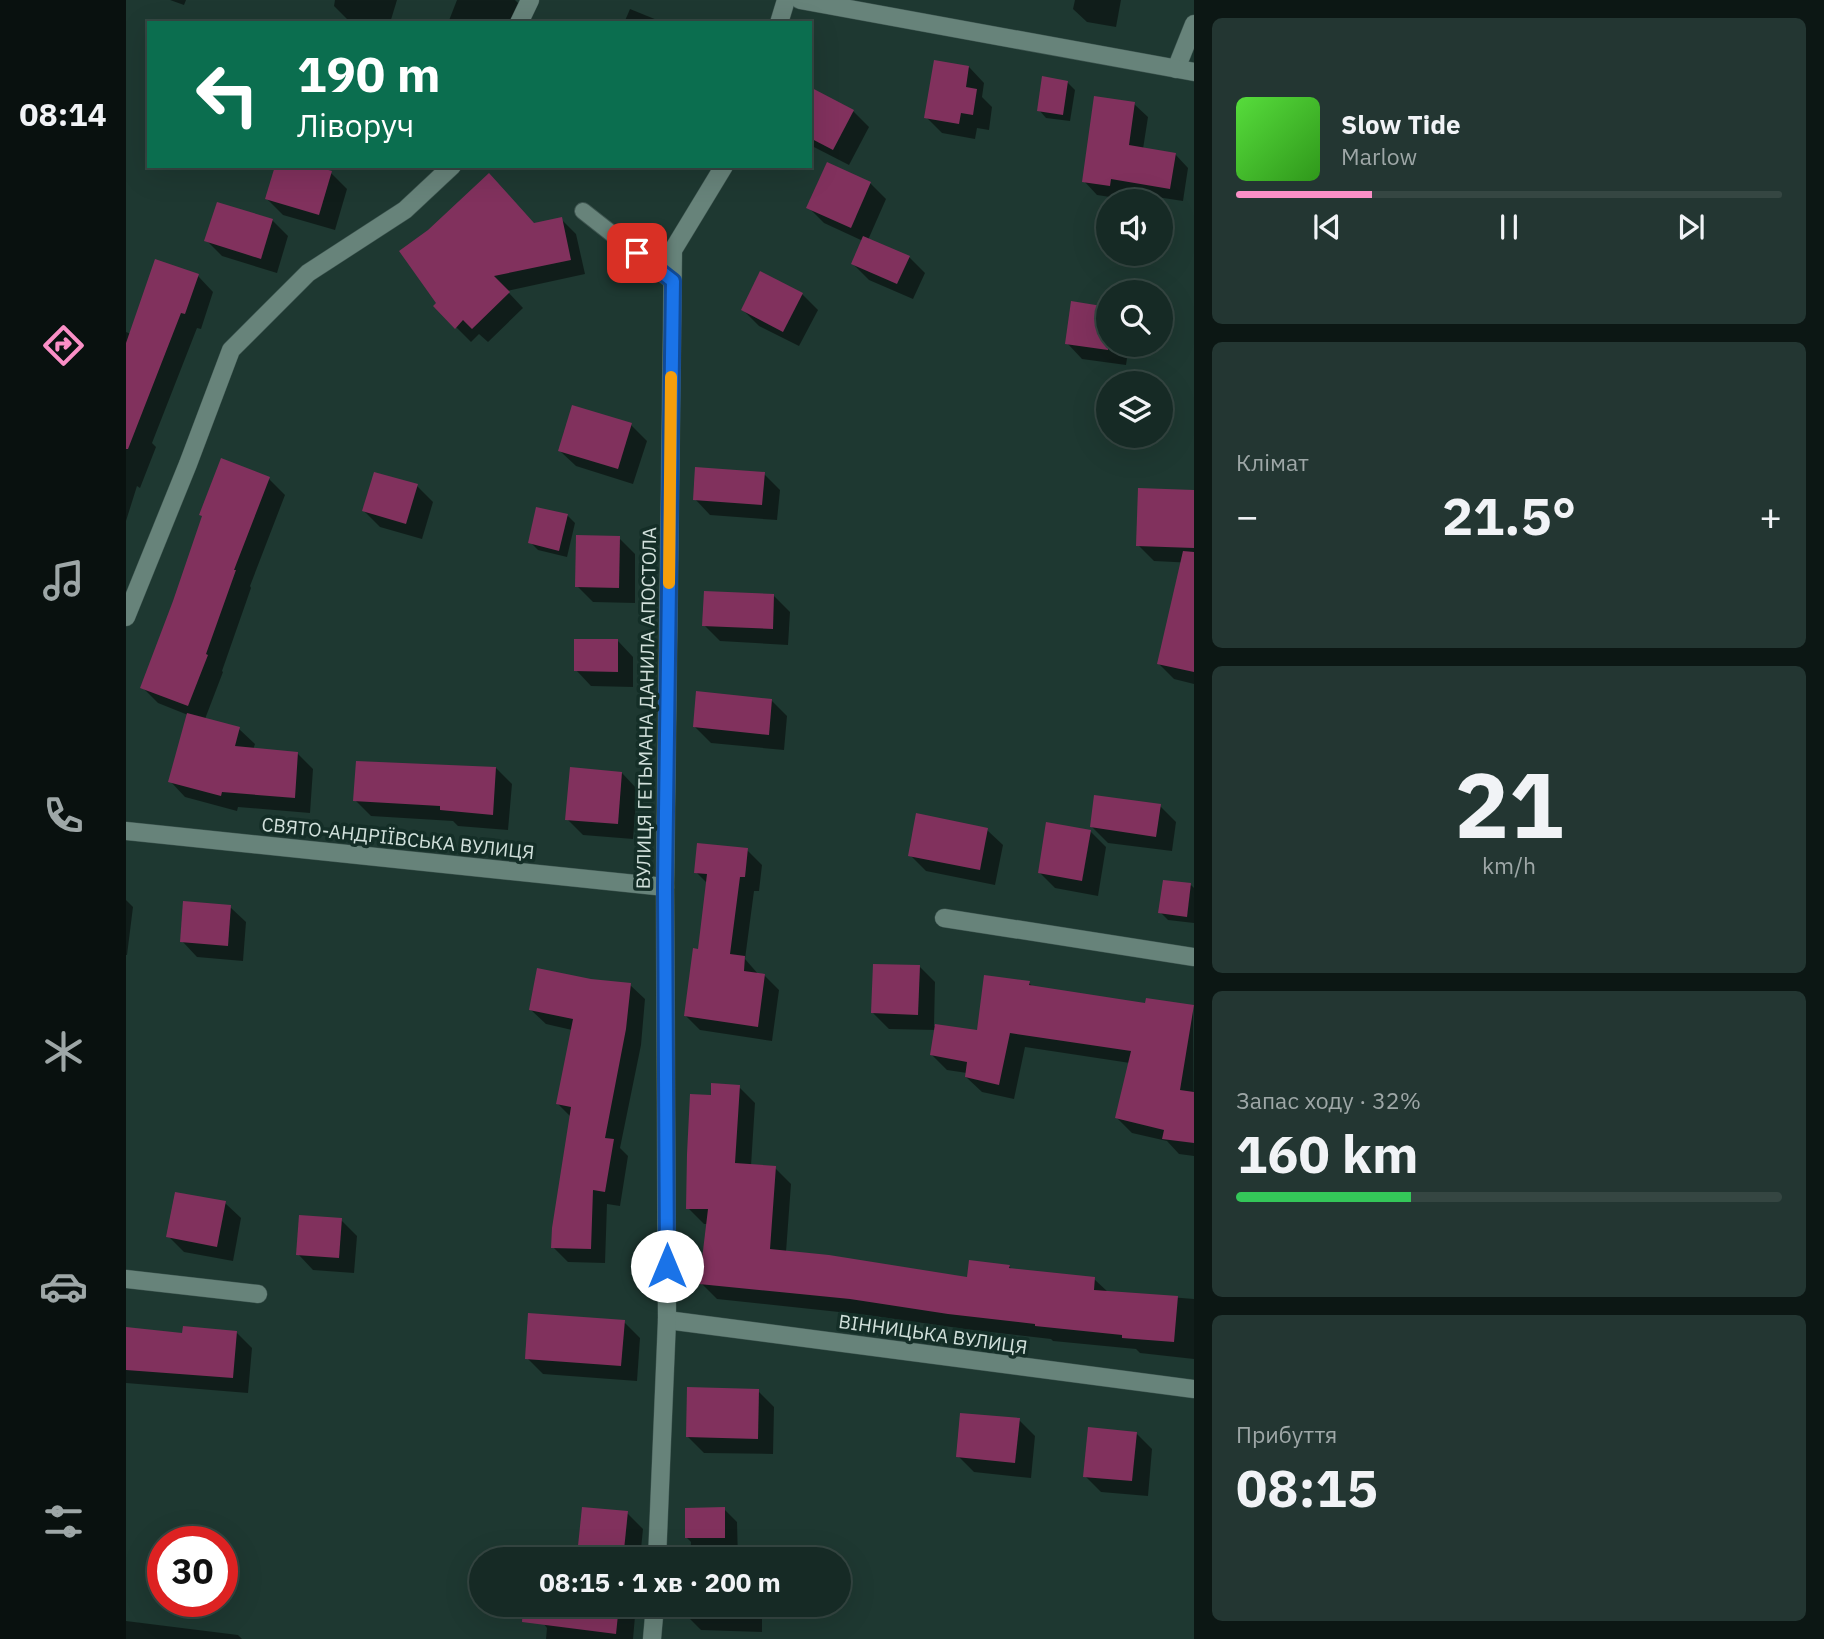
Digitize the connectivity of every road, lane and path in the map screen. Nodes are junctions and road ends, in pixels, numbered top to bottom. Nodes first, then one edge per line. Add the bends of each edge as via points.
1 (530, 0) edge
2 (786, 0) edge
3 (800, 0) edge
4 (832, 3) edge
5 (520, 21) edge
6 (780, 21) edge
7 (1194, 24) edge
8 (1176, 69) junction
9 (1194, 72) edge
10 (450, 168) edge
11 (723, 168) edge
12 (583, 211) dead end
13 (673, 281) junction
14 (126, 617) edge
15 (126, 831) edge
16 (665, 887) junction
17 (944, 918) dead end
18 (1194, 957) edge
19 (126, 1279) edge
20 (258, 1294) dead end
21 (667, 1320) junction
22 (1194, 1389) edge
23 (658, 1547) edge
24 (654, 1617) edge
25 (652, 1639) edge

1 - 5 street
2 - 6 street
3 - 4 street
4 - 8 street
7 - 8 street
8 - 9 street
10 - 14 street via 405,209 308,274 231,350
11 - 13 street, ВУЛИЦЯ ГЕТЬМАНА ДАНИЛА АПОСТОЛА via 673,250
12 - 13 lane
13 - 16 street, ВУЛИЦЯ ГЕТЬМАНА ДАНИЛА АПОСТОЛА
15 - 16 street, СВЯТО-АНДРІЇВСЬКА ВУЛИЦЯ
16 - 21 street, ВУЛИЦЯ ГЕТЬМАНА ДАНИЛА АПОСТОЛА
17 - 18 street
19 - 20 street
21 - 22 street, ВІННИЦЬКА ВУЛИЦЯ
21 - 23 street, ВУЛИЦЯ ГЕТЬМАНА ДАНИЛА АПОСТОЛА
24 - 25 street

